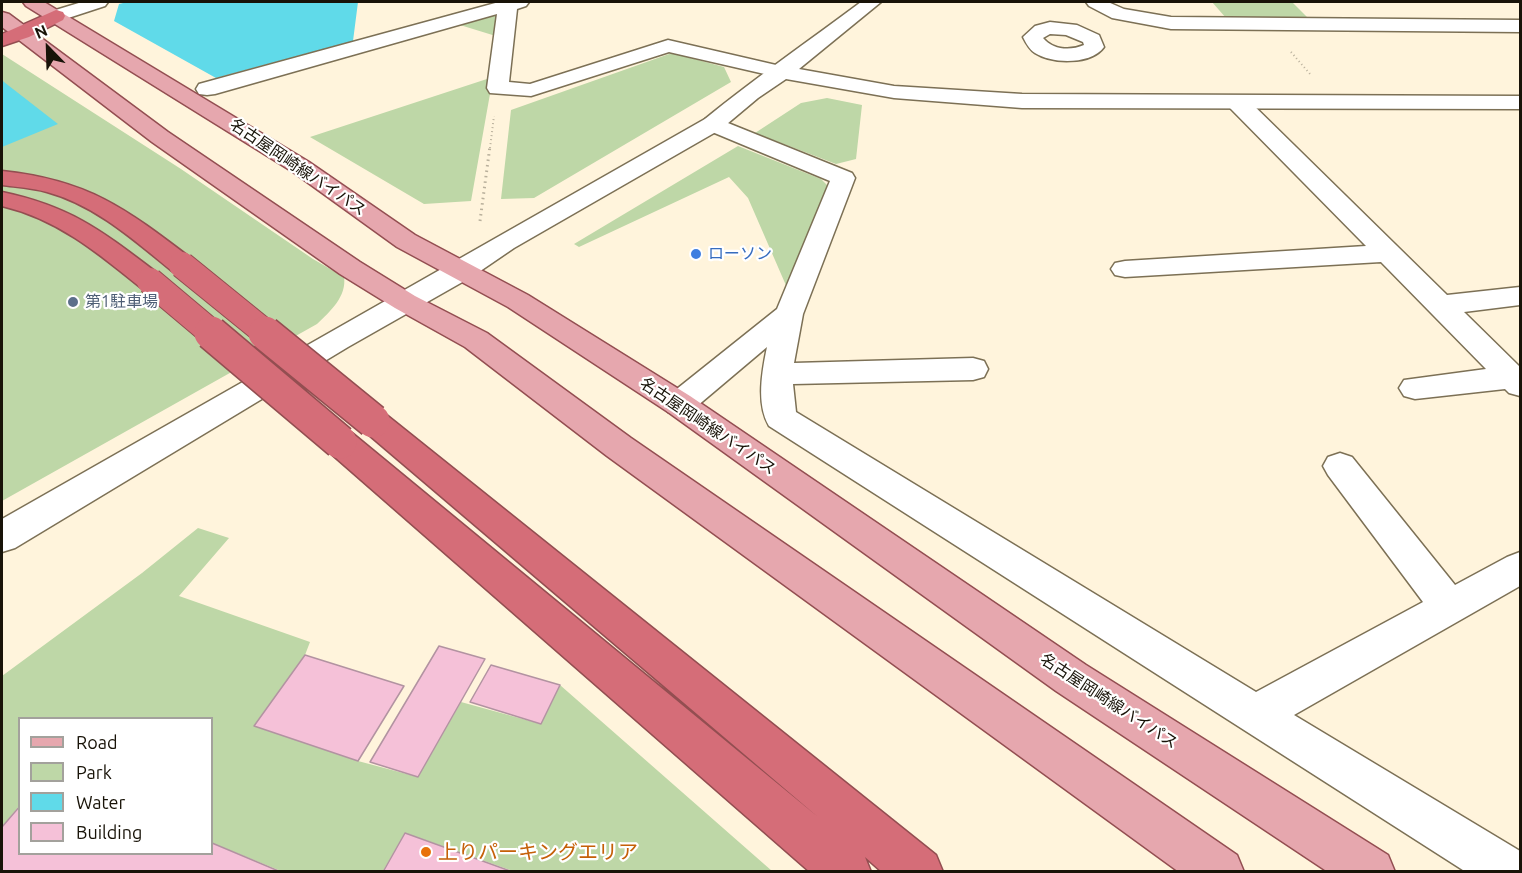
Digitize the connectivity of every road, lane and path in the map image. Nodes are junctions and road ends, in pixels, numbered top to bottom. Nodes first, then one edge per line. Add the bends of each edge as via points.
1 (99, 2) edge
2 (872, 2) edge
3 (1095, 2) edge
4 (512, 3) edge
5 (1113, 12) junction
6 (18, 23) edge
7 (1265, 23) junction
8 (1521, 27) edge
9 (1080, 31) dead end
10 (782, 72) junction
11 (207, 88) dead end
12 (498, 88) junction
13 (1336, 102) junction
14 (1238, 103) junction
15 (1521, 103) edge
16 (713, 124) junction
17 (2, 178) edge
18 (2, 199) edge
19 (480, 224) dead end
20 (1390, 253) junction
21 (1125, 269) dead end
22 (463, 270) junction
23 (1521, 296) edge
24 (405, 302) junction
25 (1442, 305) junction
26 (789, 314) junction
27 (973, 369) dead end
28 (777, 374) junction
29 (1517, 381) edge
30 (1415, 388) dead end
31 (679, 404) junction
32 (1340, 466) dead end
33 (2, 537) edge
34 (1520, 570) edge
35 (1450, 607) junction
36 (1255, 715) junction
37 (847, 872) edge
38 (919, 872) edge
39 (1220, 872) edge
40 (1371, 872) edge
41 (1510, 872) edge

1 - 6 street
2 - 10 street
3 - 5 street
4 - 11 street
4 - 12 street
5 - 7 street via 1171,23
5 - 9 street
6 - 22 main road, 名古屋岡崎線バイパス via 301,167 406,241
6 - 24 main road via 160,137
7 - 8 street
7 - 13 path
10 - 12 street via 668,46 531,90
10 - 14 street via 894,92 987,98
10 - 16 street
12 - 19 path
13 - 14 street
13 - 15 street
14 - 20 street
16 - 22 street
16 - 26 street via 843,178
17 - 38 highway, bridge via 41,182 94,200 116,214
18 - 37 highway, bridge via 60,215 150,281
20 - 21 street
20 - 25 street
22 - 24 street
22 - 31 main road, 名古屋岡崎線バイパス
23 - 25 street
24 - 33 street
24 - 39 main road via 476,340 628,454
25 - 29 street
26 - 28 street
26 - 31 street
27 - 28 street
28 - 36 street via 780,418
29 - 30 street
31 - 40 main road, 名古屋岡崎線バイパス via 1071,678
32 - 35 street
34 - 35 street
35 - 36 street
36 - 41 street

